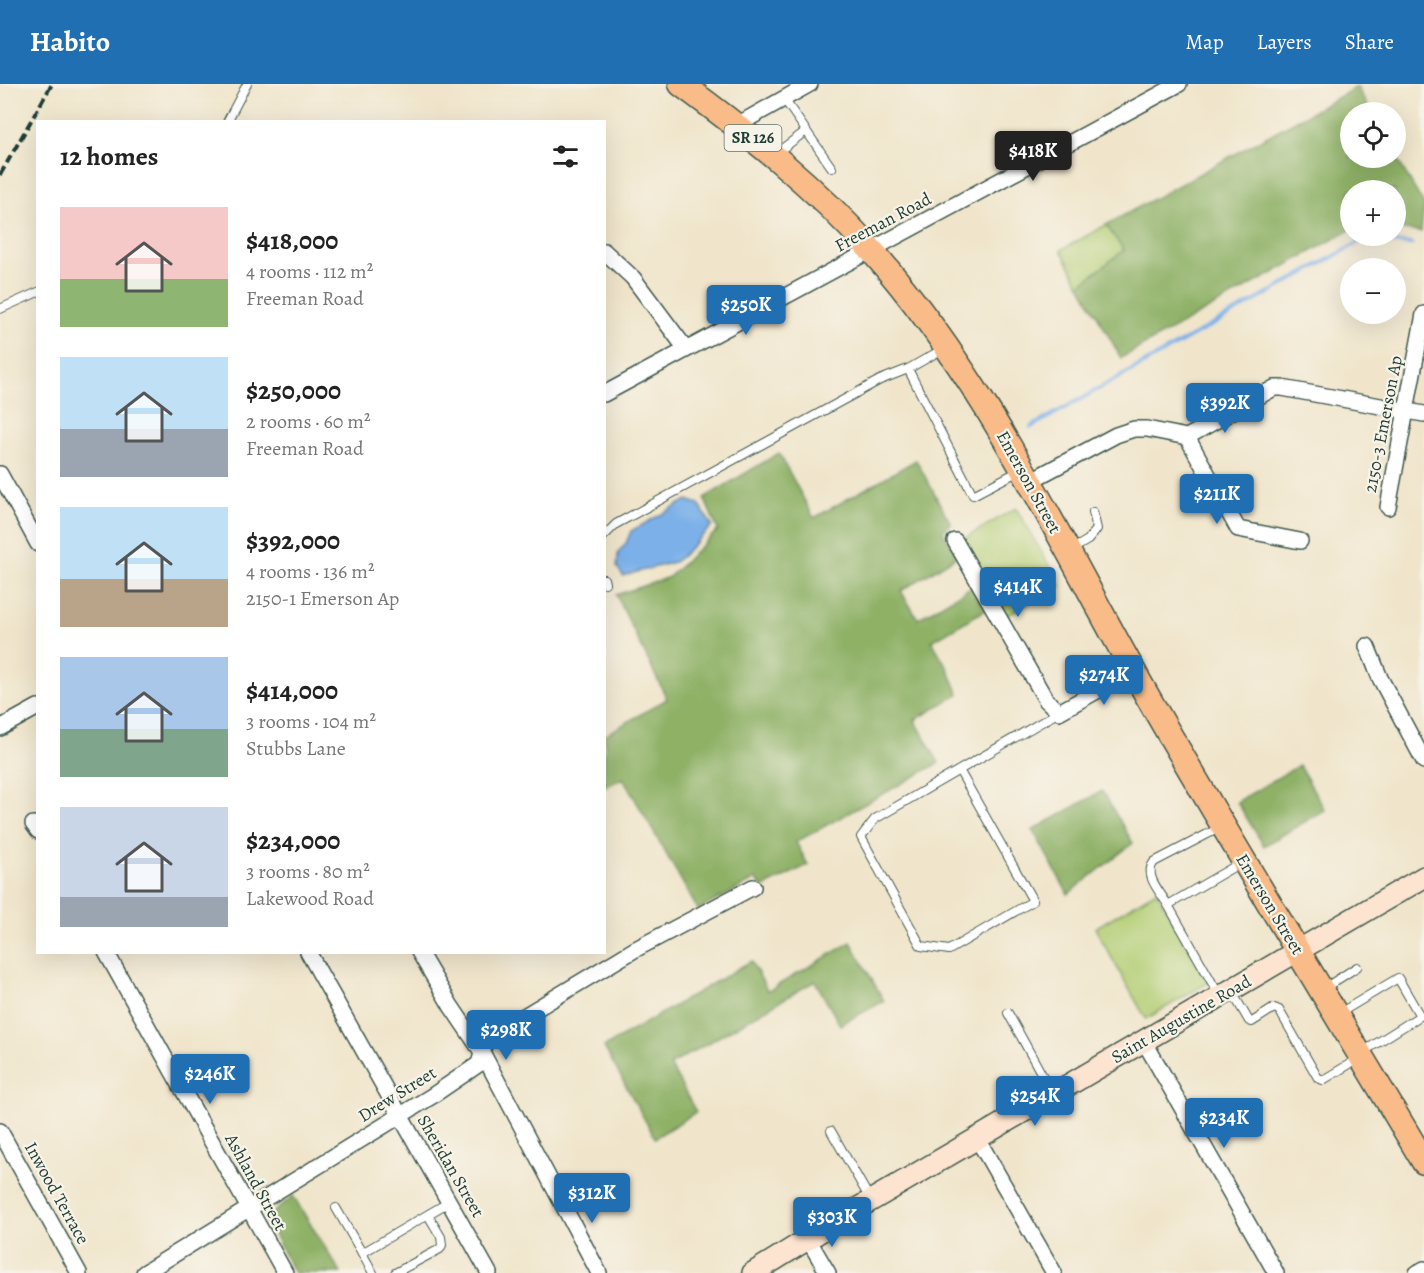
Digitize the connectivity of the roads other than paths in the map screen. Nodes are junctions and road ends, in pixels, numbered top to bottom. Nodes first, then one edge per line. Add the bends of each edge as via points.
1 (247, 84) edge
2 (681, 84) edge
3 (810, 84) edge
4 (1179, 84) edge
5 (784, 99) junction
6 (228, 120) edge
7 (737, 125) junction
8 (806, 131) junction
9 (774, 155) junction
10 (832, 168) dead end
11 (872, 250) junction
12 (606, 253) edge
13 (36, 293) edge
14 (0, 309) edge
15 (1424, 314) edge
16 (946, 347) junction
17 (686, 350) junction
18 (908, 369) junction
19 (606, 393) edge
20 (1406, 410) junction
21 (1424, 414) edge
22 (1186, 437) junction
23 (0, 474) edge
24 (1025, 476) junction
25 (1388, 507) dead end
26 (1093, 512) dead end
27 (606, 534) edge
28 (36, 540) edge
29 (1300, 541) dead end
30 (955, 542) dead end
31 (1067, 552) junction
32 (1366, 646) dead end
33 (1133, 671) junction
34 (36, 708) edge
35 (1059, 712) junction
36 (0, 728) edge
37 (1424, 761) edge
38 (959, 770) junction
39 (1222, 826) junction
40 (1243, 861) junction
41 (1424, 877) edge
42 (753, 887) dead end
43 (1168, 905) junction
44 (1298, 951) junction
45 (107, 954) edge
46 (309, 954) edge
47 (420, 954) edge
48 (1357, 967) dead end
49 (1321, 990) junction
50 (1225, 993) junction
51 (1008, 1013) dead end
52 (1336, 1015) junction
53 (1144, 1041) junction
54 (482, 1052) junction
55 (1361, 1055) junction
56 (1053, 1094) junction
57 (400, 1115) junction
58 (0, 1131) edge
59 (831, 1131) dead end
60 (977, 1138) junction
61 (1424, 1162) edge
62 (871, 1200) junction
63 (449, 1202) junction
64 (248, 1208) junction
65 (336, 1208) dead end
66 (428, 1215) junction
67 (808, 1239) junction
68 (362, 1253) junction
69 (1424, 1269) edge
70 (79, 1273) edge
71 (144, 1273) edge
72 (285, 1273) edge
73 (373, 1273) edge
74 (395, 1273) edge
75 (489, 1273) edge
76 (599, 1273) edge
77 (753, 1273) edge
78 (828, 1273) edge
79 (1054, 1273) edge
80 (1276, 1273) edge
81 (1417, 1273) edge

1 - 6 lane
2 - 7 main road, Emerson Street / SR 126
3 - 5 street
4 - 11 street, Freeman Road
5 - 7 street
5 - 8 lane
7 - 9 main road, Emerson Street / SR 126
8 - 9 lane
8 - 10 lane
9 - 11 main road, Emerson Street / SR 126
11 - 16 main road, Emerson Street / SR 126
11 - 17 street, Freeman Road
12 - 17 street via 633,278
13 - 14 lane
15 - 20 street, 2150-3 Emerson Ap
16 - 18 lane
16 - 24 main road, Emerson Street / SR 126 via 990,413
17 - 19 street, Freeman Road
18 - 24 lane via 973,495
18 - 27 lane via 880,380 616,524
20 - 21 street
20 - 22 street via 1274,388
20 - 25 street, 2150-3 Emerson Ap
22 - 24 street via 1147,429 1125,432
22 - 29 street via 1238,529
23 - 28 street
24 - 31 main road, Emerson Street / SR 126
26 - 31 lane via 1097,529 1088,540
30 - 35 street via 1046,700
31 - 33 main road, Emerson Street / SR 126
32 - 37 street
33 - 35 street
33 - 39 main road, Emerson Street / SR 126
34 - 36 street
35 - 38 lane
38 - 38 lane via 875,819 861,837 921,946 950,950 1034,901
39 - 40 main road, Emerson Street / SR 126
39 - 43 lane via 1150,866 1150,874
40 - 43 lane
40 - 44 main road, Emerson Street / SR 126
41 - 44 main road, Saint Augustine Road
42 - 54 street, Drew Street via 634,950 501,1030 485,1042
43 - 50 lane
44 - 49 main road, Emerson Street / SR 126
44 - 50 main road, Saint Augustine Road
45 - 64 street, Ashland Street
46 - 57 street, Sheridan Street
47 - 54 street
48 - 49 lane
49 - 52 main road, Emerson Street / SR 126
50 - 53 main road, Saint Augustine Road
50 - 55 lane via 1252,1022 1274,1008 1279,1010 1318,1078 1323,1080
51 - 56 lane
52 - 55 main road, Emerson Street / SR 126
52 - 55 lane via 1398,978 1420,1016
53 - 56 main road, Saint Augustine Road
53 - 80 street
54 - 57 street, Drew Street via 479,1064
54 - 76 street
55 - 61 main road, Emerson Street / SR 126
56 - 60 main road, Saint Augustine Road
57 - 63 street, Sheridan Street
57 - 64 street, Drew Street
58 - 70 street, Inwood Terrace
59 - 62 lane
60 - 62 main road, Saint Augustine Road
60 - 79 street
62 - 67 main road, Saint Augustine Road
63 - 66 lane
63 - 75 street, Sheridan Street
64 - 71 street, Drew Street
64 - 72 street, Ashland Street
65 - 68 lane
66 - 68 lane
66 - 74 lane via 441,1237 440,1249
67 - 77 main road, Saint Augustine Road
67 - 78 street
68 - 73 lane
69 - 81 street

